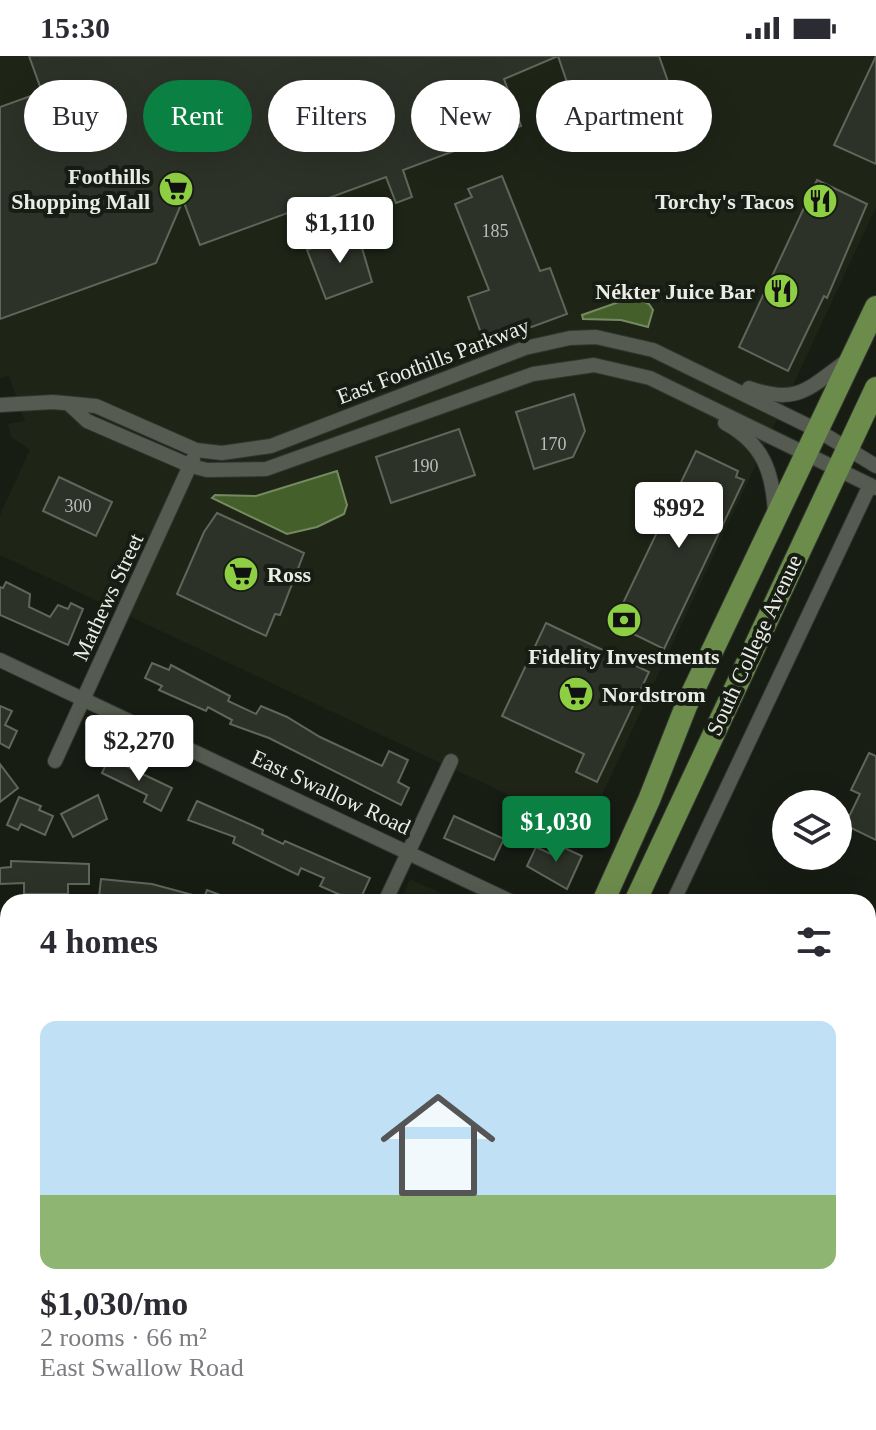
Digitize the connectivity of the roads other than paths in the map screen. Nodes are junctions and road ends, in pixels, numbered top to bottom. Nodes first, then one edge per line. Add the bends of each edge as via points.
1 (876, 307) edge
2 (851, 358) junction
3 (728, 386) junction
4 (876, 388) edge
5 (0, 405) edge
6 (704, 405) junction
7 (71, 406) junction
8 (817, 430) junction
9 (196, 450) junction
10 (805, 453) junction
11 (842, 459) junction
12 (191, 466) junction
13 (876, 466) edge
14 (873, 486) edge
15 (775, 518) junction
16 (0, 660) edge
17 (84, 700) junction
18 (55, 761) dead end
19 (451, 761) dead end
20 (408, 854) junction
21 (389, 894) edge
22 (495, 894) edge
23 (607, 894) edge
24 (639, 894) edge
25 (677, 894) edge

1 - 2 highway, South College Avenue
2 - 3 street via 799,394
2 - 8 highway, South College Avenue
3 - 8 street, East Foothills Parkway
3 - 9 street, East Foothills Parkway via 640,345 570,338 525,348 271,446 222,453
4 - 11 highway, South College Avenue
5 - 7 street, East Foothills Parkway
6 - 10 street, East Foothills Parkway
6 - 12 street, East Foothills Parkway via 632,371 572,365 533,374 266,469
6 - 15 street via 764,456
7 - 9 street, East Foothills Parkway via 96,406
7 - 12 street, East Foothills Parkway via 87,421
8 - 10 highway, South College Avenue
8 - 11 street, East Foothills Parkway
9 - 12 street, Mathews Street
10 - 11 street, East Foothills Parkway
10 - 15 highway, South College Avenue
11 - 13 street
11 - 14 street
11 - 24 highway, South College Avenue
12 - 17 street, Mathews Street
14 - 25 street
15 - 23 highway, South College Avenue via 686,706
16 - 17 street, East Swallow Road
17 - 18 street, Mathews Street
17 - 20 street, East Swallow Road
19 - 20 street
20 - 21 street
20 - 22 street, East Swallow Road

